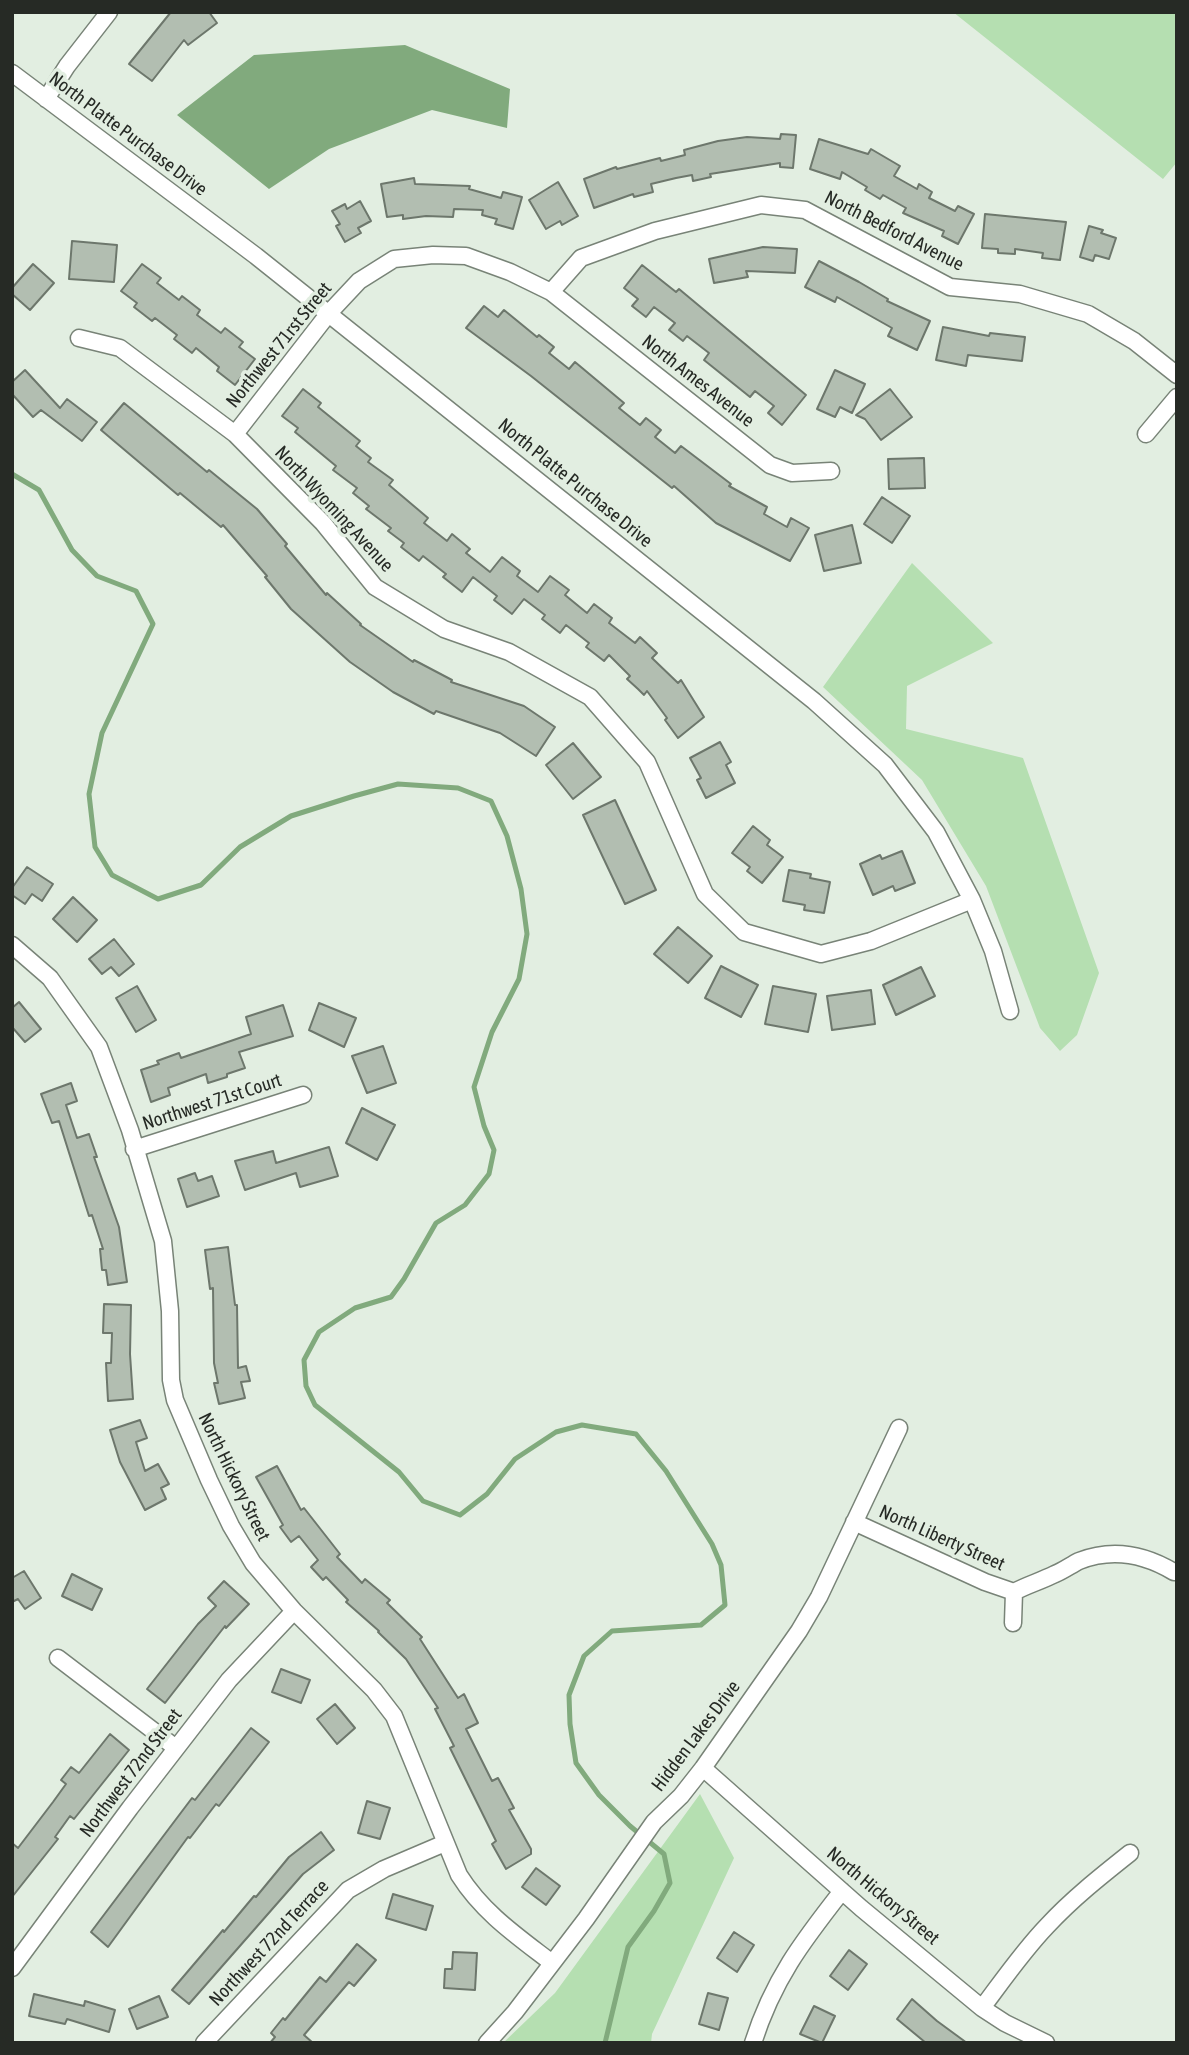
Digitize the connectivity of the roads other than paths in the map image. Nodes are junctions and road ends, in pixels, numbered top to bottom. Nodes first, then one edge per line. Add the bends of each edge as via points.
1 (109, 12) edge
2 (12, 73) edge
3 (46, 99) junction
4 (551, 292) junction
5 (329, 313) junction
6 (79, 338) dead end
7 (1177, 375) edge
8 (1177, 397) edge
9 (235, 434) junction
10 (1146, 434) dead end
11 (831, 471) dead end
12 (972, 900) junction
13 (12, 945) edge
14 (1010, 1011) dead end
15 (303, 1095) dead end
16 (134, 1149) junction
17 (899, 1428) dead end
18 (854, 1522) junction
19 (1174, 1572) dead end
20 (1014, 1592) junction
21 (294, 1611) junction
22 (1013, 1623) dead end
23 (58, 1658) dead end
24 (176, 1748) junction
25 (703, 1768) junction
26 (445, 1843) junction
27 (1130, 1853) dead end
28 (842, 1891) junction
29 (552, 1963) junction
30 (12, 1968) edge
31 (982, 2008) junction
32 (1019, 2037) edge
33 (204, 2043) edge
34 (487, 2043) edge
35 (753, 2043) edge
36 (1046, 2043) edge

1 - 3 street
2 - 3 street, North Platte Purchase Drive
3 - 5 street, North Platte Purchase Drive
4 - 5 street, Northwest 71rst Street via 466,256 433,255 394,259 359,281
4 - 7 street, North Bedford Avenue via 581,258 655,230 761,205 805,210 950,287 1020,294 1088,314 1134,341
4 - 11 street, North Ames Avenue via 770,465 792,473
5 - 9 street, Northwest 71rst Street
5 - 12 street, North Platte Purchase Drive via 814,701 885,765 936,832
6 - 9 street, North Wyoming Avenue via 120,348
8 - 10 street
9 - 12 street, North Wyoming Avenue via 323,523 375,587 444,629 509,652 590,697 647,762 705,894 744,932 821,954 871,941
12 - 14 street, North Platte Purchase Drive
13 - 16 street, North Hickory Street via 50,978 99,1047
15 - 16 street, Northwest 71st Court
16 - 21 street, North Hickory Street via 163,1241 175,1400 242,1545
17 - 18 street, Hidden Lakes Drive
18 - 20 street, North Liberty Street
18 - 25 street, Hidden Lakes Drive via 799,1631
19 - 20 street, North Liberty Street via 1137,1555 1117,1553 1077,1562
20 - 22 street, North Liberty Street
21 - 24 street, Northwest 72nd Street via 229,1680
21 - 26 street, North Hickory Street via 386,1704
23 - 24 street
24 - 30 street, Northwest 72nd Street
25 - 28 street, North Hickory Street
25 - 29 street, Hidden Lakes Drive via 654,1822
26 - 29 street, North Hickory Street via 459,1875 482,1906
26 - 33 street, Northwest 72nd Terrace via 348,1890
27 - 31 street via 1048,1925
28 - 31 street, North Hickory Street
28 - 35 street via 781,1975
29 - 34 street, Hidden Lakes Drive
31 - 32 street, North Hickory Street
32 - 36 street, North Hickory Street

